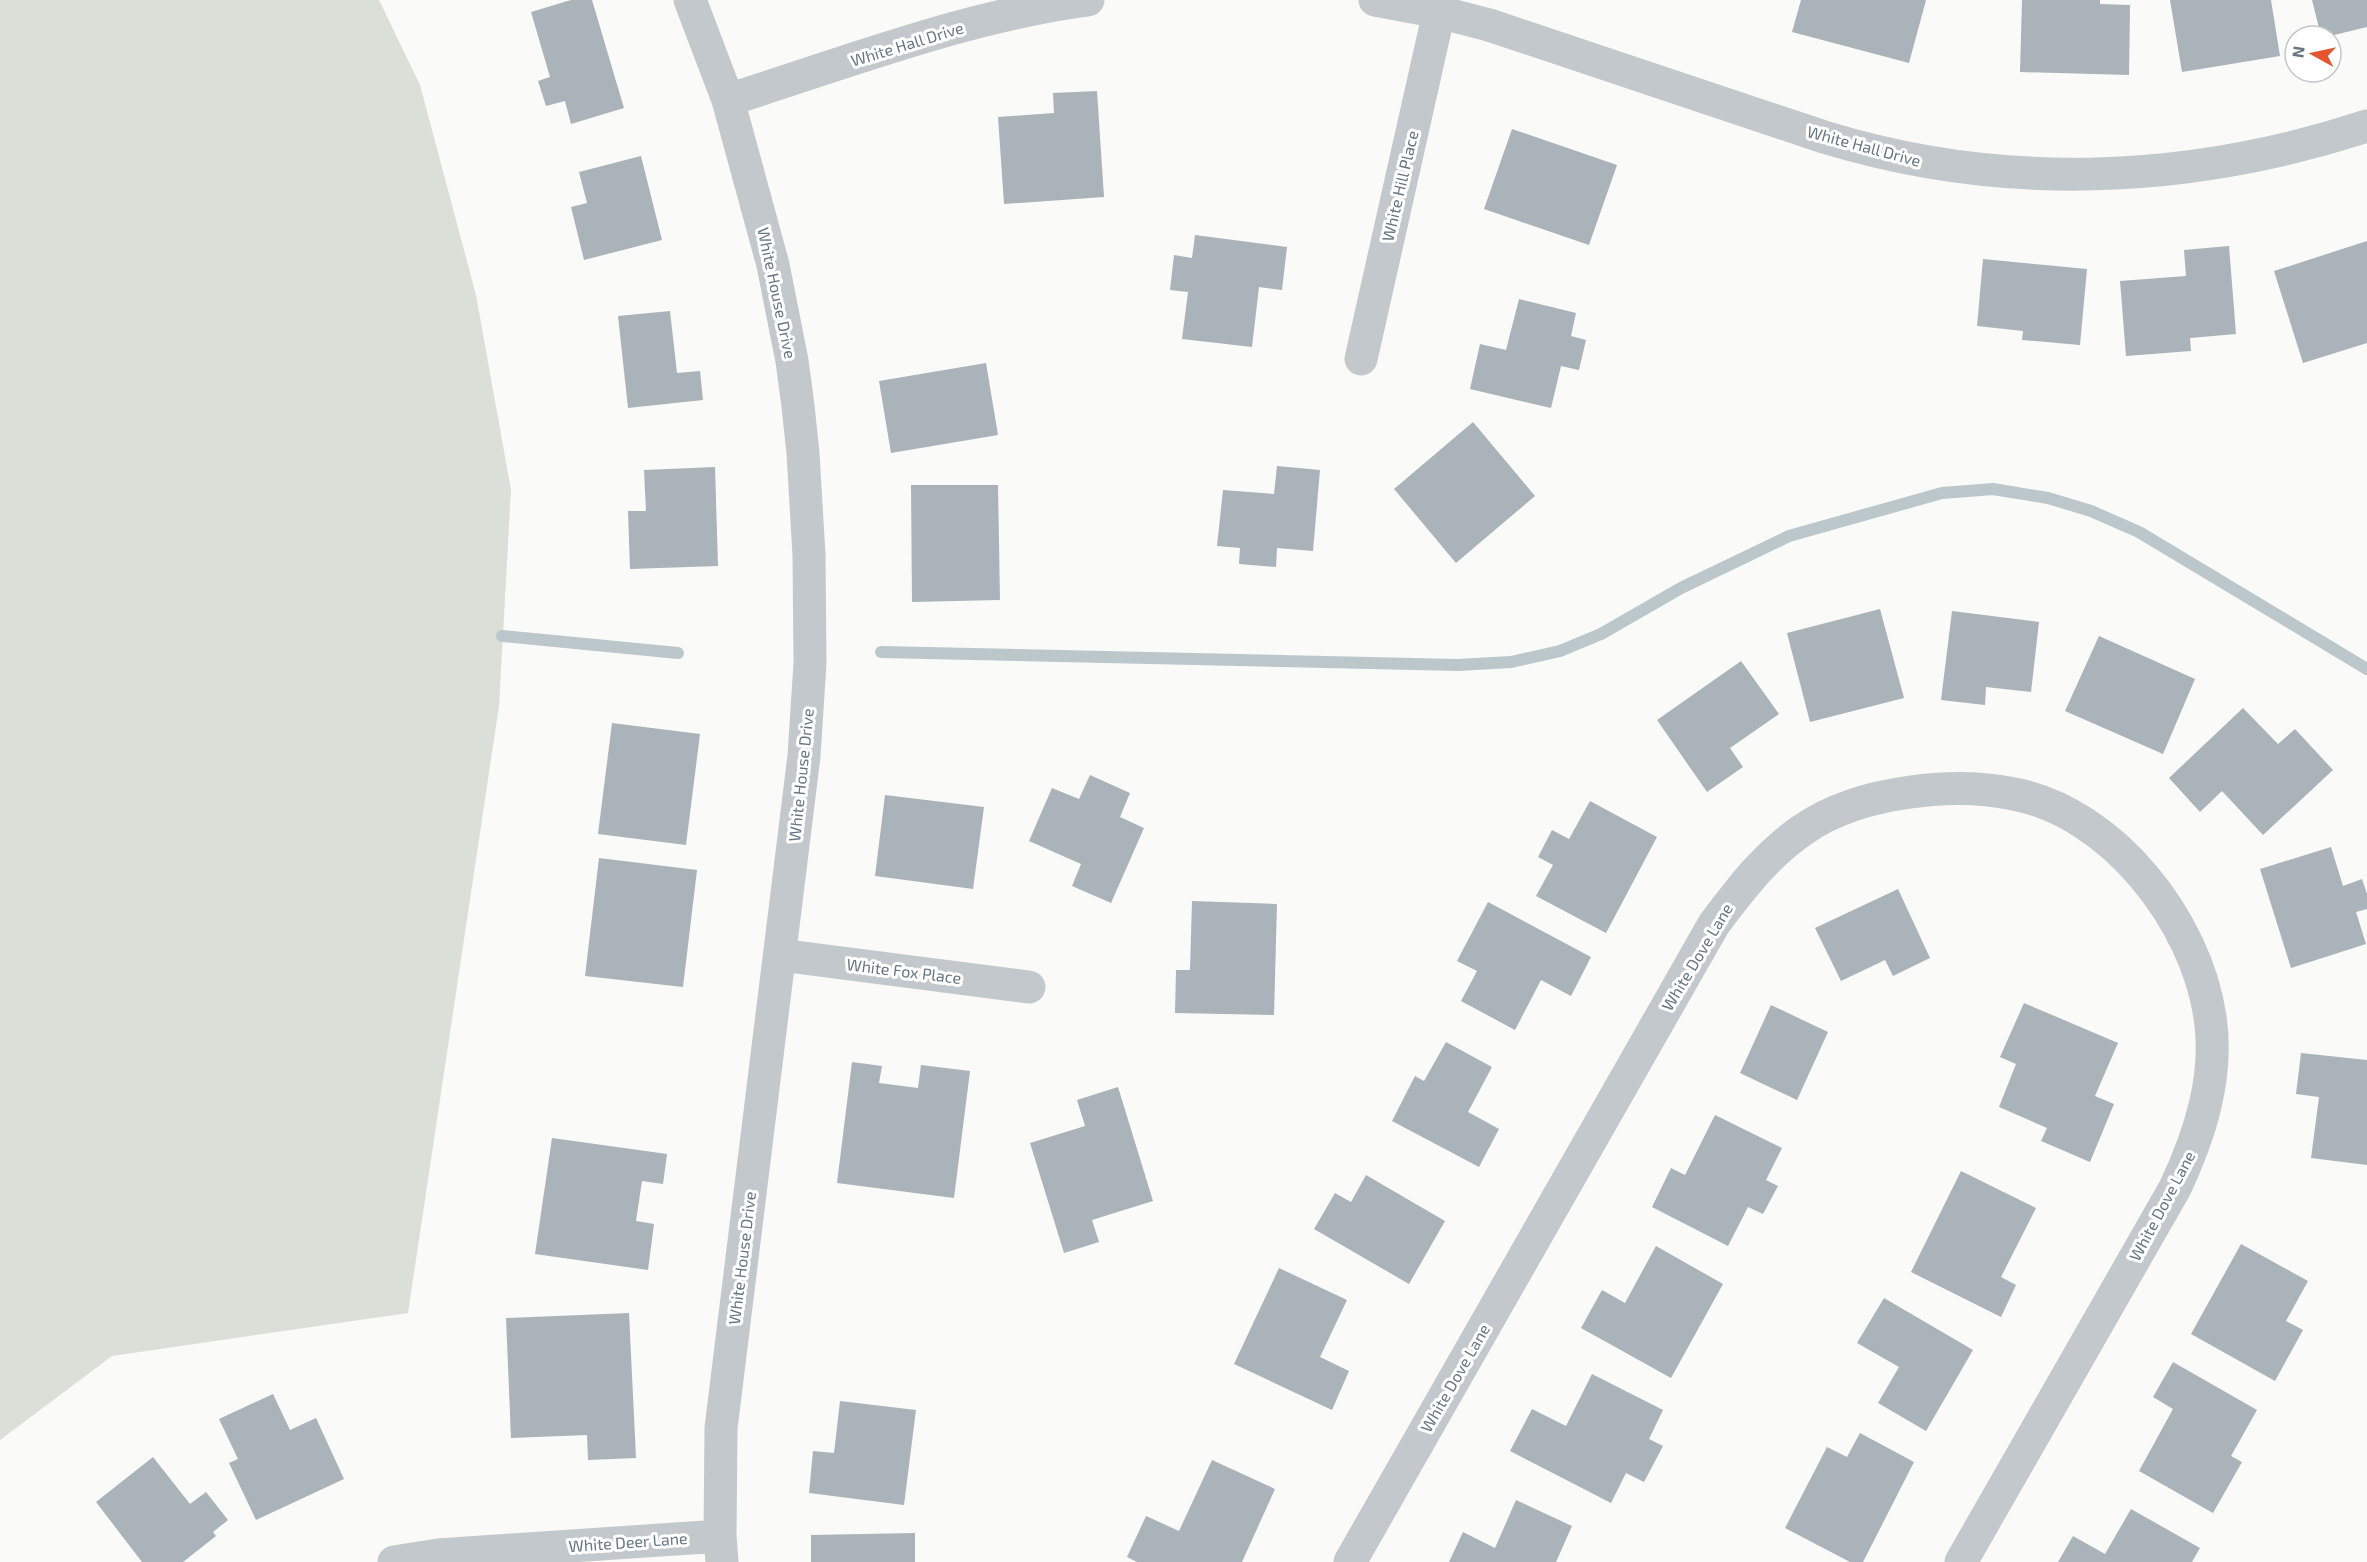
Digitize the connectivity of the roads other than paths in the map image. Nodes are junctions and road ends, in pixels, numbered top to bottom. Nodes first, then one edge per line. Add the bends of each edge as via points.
1 (690, 0) edge
2 (1088, 0) edge
3 (1375, 0) edge
4 (1439, 12) junction
5 (728, 100) junction
6 (2367, 126) edge
7 (1361, 359) dead end
8 (780, 955) junction
9 (1029, 987) dead end
10 (721, 1549) edge
11 (394, 1562) edge
12 (1350, 1562) edge
13 (1961, 1562) edge

1 - 5 street, White House Drive
2 - 5 street, White Hall Drive via 965,26
3 - 4 street, White Hall Drive
4 - 6 street, White Hall Drive via 1532,38 1869,151 1988,172 2097,174 2183,166 2277,151
4 - 7 street, White Hill Place
5 - 8 street, White House Drive via 773,265 792,361 807,499 808,712
8 - 9 street, White Fox Place
8 - 10 street, White House Drive via 721,1428
10 - 11 street, White Deer Lane via 438,1555
12 - 13 street, White Dove Lane via 1714,924 1744,882 1806,828 1853,804 1939,788 2016,794 2049,805 2085,824 2118,849 2148,881 2186,939 2202,979 2211,1018 2212,1062 2194,1148 2175,1188

